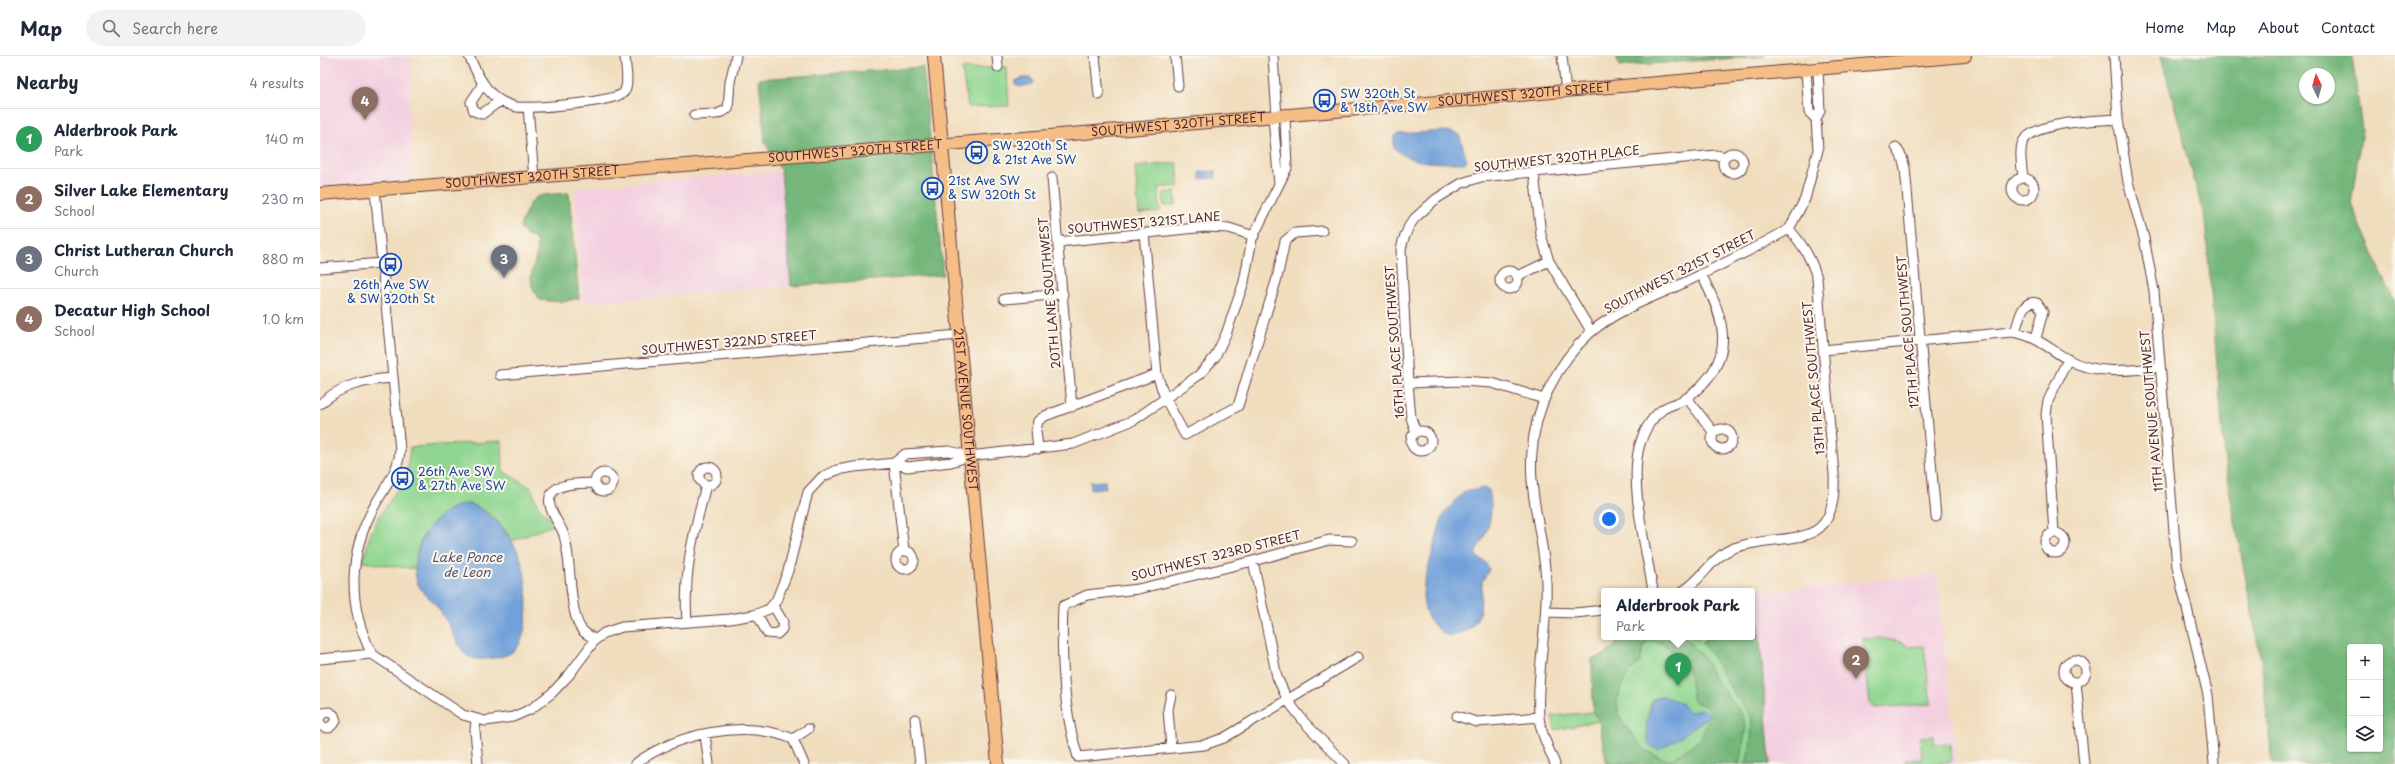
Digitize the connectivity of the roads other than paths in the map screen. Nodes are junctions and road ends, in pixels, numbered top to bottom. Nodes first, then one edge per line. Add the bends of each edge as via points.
1 (469, 56) edge
2 (625, 56) edge
3 (736, 56) edge
4 (934, 56) edge
5 (997, 56) edge
6 (1095, 56) edge
7 (1175, 56) edge
8 (1273, 56) edge
9 (1562, 56) edge
10 (1964, 56) edge
11 (2114, 56) edge
12 (998, 67) dead end
13 (1818, 70) junction
14 (1806, 71) junction
15 (482, 81) junction
16 (1178, 86) dead end
17 (1566, 91) junction
18 (1099, 95) dead end
19 (503, 102) junction
20 (528, 107) junction
21 (694, 115) dead end
22 (1278, 117) junction
23 (1816, 119) junction
24 (2118, 119) junction
25 (940, 144) junction
26 (1896, 147) dead end
27 (1725, 157) dead end
28 (1534, 173) junction
29 (534, 178) junction
30 (1052, 178) dead end
31 (2022, 178) dead end
32 (375, 190) junction
33 (320, 194) edge
34 (1789, 229) junction
35 (1322, 231) dead end
36 (1144, 233) junction
37 (1254, 236) junction
38 (1058, 242) junction
39 (1401, 250) joint
40 (1549, 261) junction
41 (382, 263) junction
42 (320, 268) edge
43 (1701, 274) junction
44 (1518, 276) dead end
45 (1062, 294) junction
46 (1004, 299) dead end
47 (1591, 331) junction
48 (2015, 332) junction
49 (959, 335) junction
50 (2036, 338) junction
51 (1922, 340) junction
52 (1823, 350) junction
53 (2068, 360) junction
54 (2160, 367) junction
55 (1157, 374) junction
56 (500, 375) dead end
57 (392, 378) junction
58 (1408, 383) junction
59 (1165, 398) junction
60 (1687, 398) junction
61 (1544, 399) junction
62 (320, 404) edge
63 (1072, 407) junction
64 (1416, 432) dead end
65 (1714, 433) dead end
66 (1038, 449) junction
67 (970, 456) junction
68 (894, 463) junction
69 (595, 483) dead end
70 (706, 484) dead end
71 (1936, 517) dead end
72 (2054, 532) dead end
73 (1352, 541) dead end
74 (904, 551) dead end
75 (1254, 561) junction
76 (1653, 588) edge
77 (1687, 588) edge
78 (771, 607) junction
79 (1601, 610) edge
80 (1546, 612) junction
81 (757, 614) junction
82 (687, 621) junction
83 (596, 640) junction
84 (372, 654) junction
85 (1358, 657) dead end
86 (320, 659) edge
87 (2076, 682) dead end
88 (1171, 695) dead end
89 (1288, 701) junction
90 (321, 712) edge
91 (1457, 716) dead end
92 (1539, 717) junction
93 (916, 719) dead end
94 (476, 720) junction
95 (320, 723) edge
96 (808, 728) dead end
97 (704, 735) junction
98 (793, 739) junction
99 (1171, 748) junction
100 (478, 764) edge
101 (635, 764) edge
102 (709, 764) edge
103 (804, 764) edge
104 (920, 764) edge
105 (998, 764) edge
106 (1344, 764) edge
107 (1555, 764) edge
108 (2084, 764) edge
109 (2214, 764) edge

1 - 15 street
2 - 20 street via 624,93 616,98
3 - 21 street via 730,82 728,109 717,114
4 - 25 main road, 21ST AVENUE SOUTHWEST
5 - 12 street
6 - 18 street
7 - 16 street
8 - 22 street
9 - 17 street
10 - 13 main road, SOUTHWEST 320TH STREET
11 - 24 street, 11TH AVENUE SOUTHWEST
13 - 14 main road, SOUTHWEST 320TH STREET
13 - 23 street via 1820,111
14 - 17 main road, SOUTHWEST 320TH STREET
14 - 23 street via 1809,112
15 - 19 street
15 - 19 street via 471,102 474,111 482,114
17 - 22 main road, SOUTHWEST 320TH STREET
19 - 20 street
20 - 29 street
22 - 25 main road, SOUTHWEST 320TH STREET
22 - 37 street via 1288,161 1287,168
23 - 34 street via 1818,150 1805,199
24 - 31 street via 2046,127 2027,136 2022,144
24 - 54 street, 11TH AVENUE SOUTHWEST via 2128,182 2144,238 2154,291
25 - 29 main road, SOUTHWEST 320TH STREET
25 - 49 main road, 21ST AVENUE SOUTHWEST
26 - 51 street, 12TH PLACE SOUTHWEST via 1905,168
27 - 28 street, SOUTHWEST 320TH PLACE via 1716,155
28 - 39 street, SOUTHWEST 320TH PLACE via 1481,177 1446,191 1415,218 1405,235
28 - 40 street via 1541,236
29 - 32 main road, SOUTHWEST 320TH STREET
30 - 38 street, 20TH LANE SOUTHWEST
32 - 33 main road, SOUTHWEST 320TH STREET
32 - 41 street
34 - 43 street, SOUTHWEST 321ST STREET via 1747,253
34 - 52 street, 13TH PLACE SOUTHWEST via 1804,245 1817,278
35 - 59 street via 1295,233 1284,241 1277,278 1238,406 1185,435
36 - 37 street, SOUTHWEST 321ST LANE via 1206,227 1229,228
36 - 38 street, SOUTHWEST 321ST LANE
36 - 55 street
37 - 59 street via 1244,282 1215,357 1199,375
38 - 45 street, 20TH LANE SOUTHWEST
39 - 58 street, 16TH PLACE SOUTHWEST
40 - 44 street
40 - 47 street
41 - 42 street
41 - 57 street
43 - 47 street, SOUTHWEST 321ST STREET via 1630,308
43 - 60 street via 1717,305 1723,341 1719,361 1705,382
45 - 46 street
45 - 63 street, 20TH LANE SOUTHWEST
47 - 61 street, SOUTHWEST 321ST STREET via 1556,374
48 - 50 street
48 - 50 street via 2024,306 2030,302 2037,303 2043,312
48 - 51 street
49 - 56 street, SOUTHWEST 322ND STREET
49 - 67 main road, 21ST AVENUE SOUTHWEST
50 - 53 street
51 - 52 street
51 - 71 street, 12TH PLACE SOUTHWEST
52 - 77 street, 13TH PLACE SOUTHWEST via 1835,496 1833,508 1818,528 1801,538 1734,548 1711,564
53 - 54 street via 2105,370
53 - 72 street via 2048,401 2046,414
54 - 109 street, 11TH AVENUE SOUTHWEST via 2176,560 2208,695
55 - 59 street
55 - 63 street
57 - 62 street via 350,385 330,395
57 - 84 street via 400,446 399,458 362,531 354,569 354,596 358,622
58 - 61 street via 1481,382 1509,387
58 - 64 street, 16TH PLACE SOUTHWEST via 1411,418
59 - 66 street via 1134,420 1103,433 1073,444
60 - 65 street
60 - 76 street via 1663,409 1651,421 1637,457 1638,492
61 - 80 street, SOUTHWEST 321ST STREET via 1535,433 1531,467 1546,582
63 - 66 street via 1038,421
66 - 67 street
67 - 68 street via 951,462 907,467
67 - 68 street via 949,451 905,454
67 - 105 main road, 21ST AVENUE SOUTHWEST
68 - 74 street
68 - 78 street via 837,470 822,477 808,492 788,571
69 - 83 street via 558,488 551,493 550,501 553,513 563,531 568,553 577,620 582,630
70 - 82 street via 687,566 684,591
73 - 75 street, SOUTHWEST 323RD STREET via 1329,540
75 - 89 street via 1273,663
75 - 99 street, SOUTHWEST 323RD STREET via 1138,589 1087,595 1063,606 1067,698 1072,738 1078,757
78 - 81 street
78 - 81 street via 783,622 782,629 777,634 767,633
79 - 80 street
80 - 92 street, SOUTHWEST 321ST STREET via 1539,684
81 - 82 street via 730,619
82 - 83 street via 622,627 604,633
83 - 94 street via 559,686 530,708 504,720
84 - 86 street
84 - 94 street via 449,707
85 - 89 street
87 - 108 street
88 - 99 street via 1168,709
89 - 99 street via 1224,738 1204,745
89 - 106 street
90 - 95 street via 332,713 336,721 329,728 323,727
91 - 92 street via 1477,722
92 - 107 street, SOUTHWEST 321ST STREET
93 - 104 street
94 - 100 street
96 - 98 street
97 - 98 street via 747,730 766,731
97 - 101 street via 683,739 657,749
97 - 102 street
98 - 103 street

